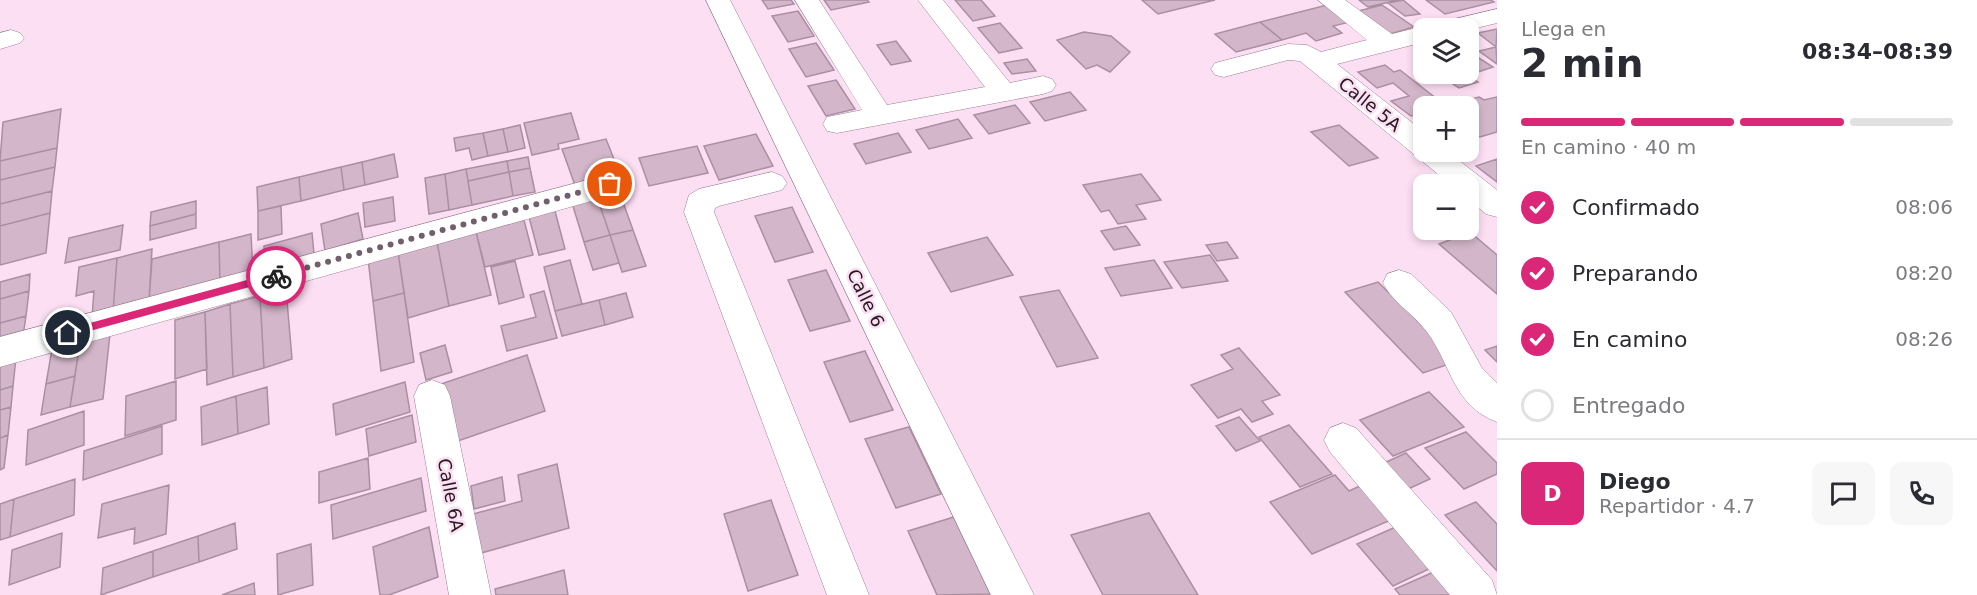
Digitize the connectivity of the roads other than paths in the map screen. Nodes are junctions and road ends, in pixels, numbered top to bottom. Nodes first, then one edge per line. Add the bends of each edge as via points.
1 (718, 0) edge
2 (807, 0) edge
3 (930, 0) edge
4 (1330, 0) edge
5 (1497, 16) edge
6 (1479, 20) edge
7 (1413, 37) edge
8 (1387, 43) junction
9 (1316, 61) junction
10 (1224, 69) dead end
11 (1043, 85) dead end
12 (1003, 92) junction
13 (880, 116) junction
14 (837, 124) dead end
15 (1413, 138) edge
16 (1442, 162) edge
17 (771, 183) dead end
18 (610, 184) dead end
19 (1497, 206) edge
20 (1399, 283) dead end
21 (0, 352) edge
22 (432, 396) dead end
23 (1497, 406) edge
24 (1343, 440) dead end
25 (470, 595) edge
26 (848, 595) edge
27 (1013, 595) edge
28 (1477, 595) edge

1 - 27 street, Calle 6
2 - 13 street
3 - 12 street
4 - 8 street
5 - 6 street
7 - 8 street
8 - 9 street
9 - 10 street via 1307,53 1288,52
9 - 15 street, Calle 5A
11 - 12 street
12 - 13 street
13 - 14 street
16 - 19 street
17 - 26 street via 710,197 700,203 699,212
18 - 21 street
20 - 23 street via 1439,322 1469,380
22 - 25 street, Calle 6A
24 - 28 street

